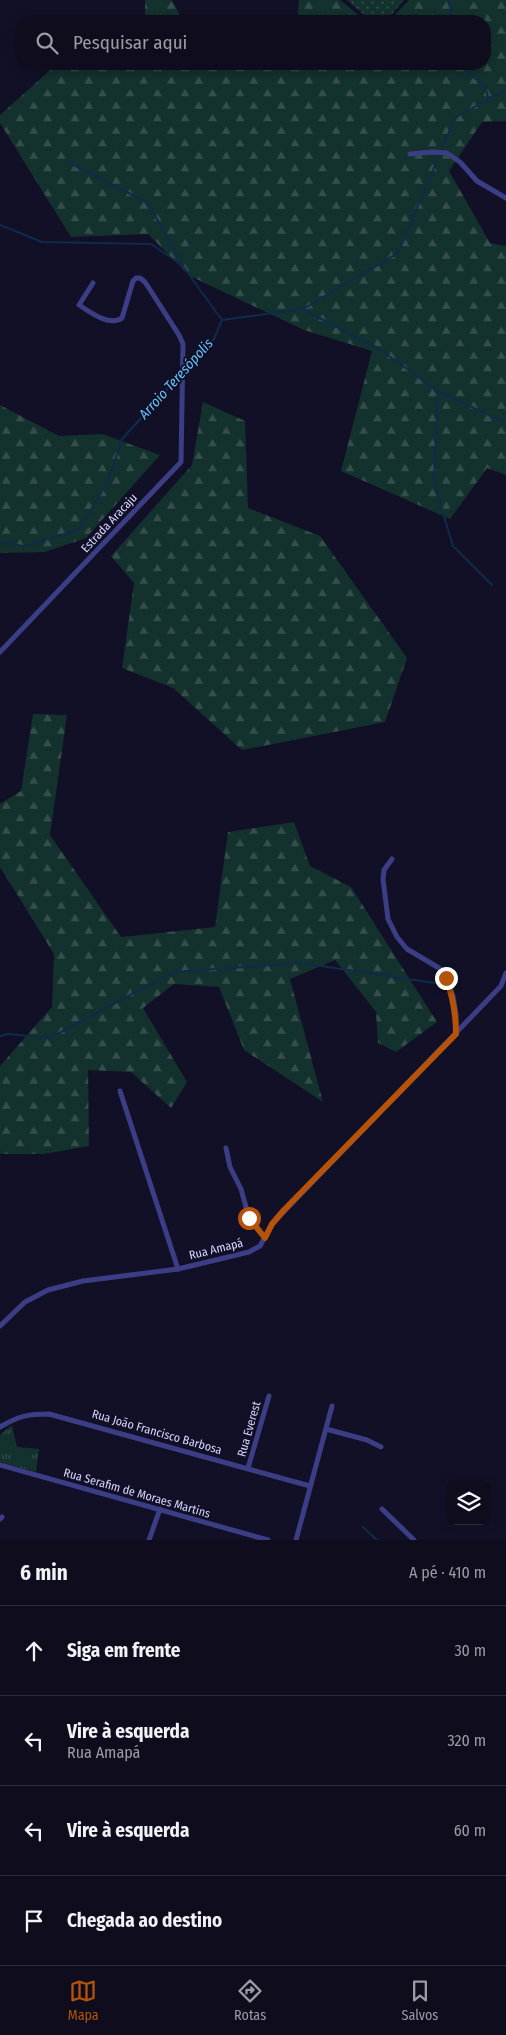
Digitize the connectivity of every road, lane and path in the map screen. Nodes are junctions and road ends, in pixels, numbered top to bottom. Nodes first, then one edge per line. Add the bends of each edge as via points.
1 (410, 154) dead end
2 (506, 198) edge
3 (93, 283) dead end
4 (0, 652) edge
5 (392, 859) dead end
6 (506, 973) edge
7 (456, 1034) junction
8 (120, 1091) dead end
9 (226, 1148) dead end
10 (265, 1238) junction
11 (178, 1269) junction
12 (0, 1326) edge
13 (269, 1396) dead end
14 (332, 1406) dead end
15 (0, 1428) edge
16 (326, 1429) junction
17 (381, 1447) dead end
18 (0, 1465) edge
19 (248, 1468) junction
20 (310, 1486) junction
21 (382, 1509) dead end
22 (160, 1510) junction
23 (150, 1540) edge
24 (268, 1540) edge
25 (296, 1540) edge
26 (414, 1540) edge

1 - 2 street via 447,153 477,181
3 - 4 street, Estrada Aracaju via 79,306 94,315 118,321 122,318 133,281 136,278 145,282 179,335 183,344 181,462
5 - 7 street via 384,870 383,880 388,919 407,949 439,968 446,978 453,996
6 - 7 street, Rua Amapá via 501,986
7 - 10 street, Rua Amapá via 284,1210
8 - 11 street
9 - 10 street via 249,1218
10 - 11 street, Rua Amapá via 260,1246 249,1252
11 - 12 street, Rua Amapá via 83,1281 48,1290 25,1302
13 - 19 street, Rua Everest
14 - 16 street
15 - 19 street, Rua João Francisco Barbosa via 26,1414 49,1414
16 - 17 street
16 - 20 street
18 - 22 street, Rua Serafim de Moraes Martins
19 - 20 street, Rua João Francisco Barbosa
20 - 25 street
21 - 26 street
22 - 23 street
22 - 24 street, Rua Serafim de Moraes Martins

